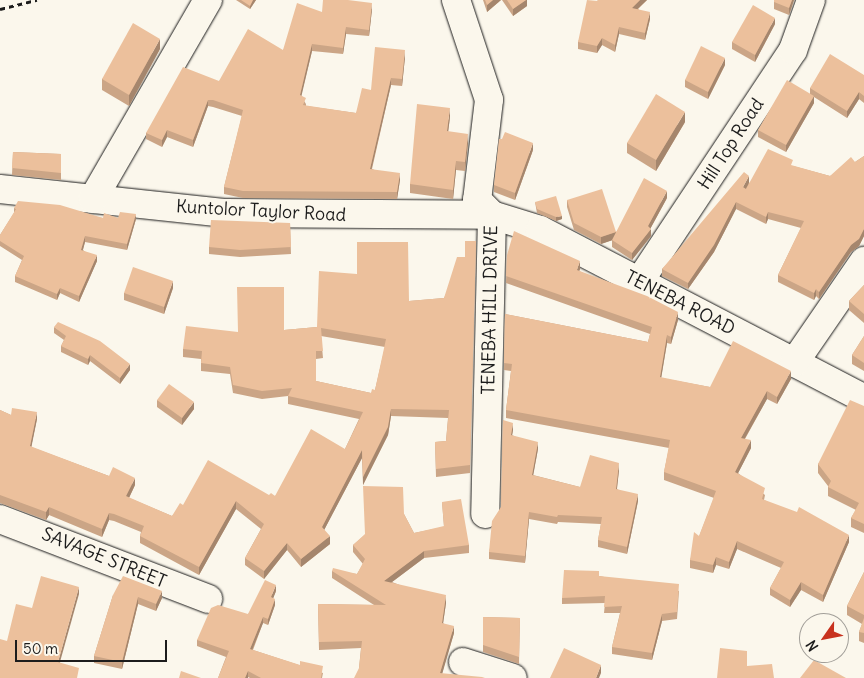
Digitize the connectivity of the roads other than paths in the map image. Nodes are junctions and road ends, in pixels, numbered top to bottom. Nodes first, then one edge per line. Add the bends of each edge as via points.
1 (208, 0) edge
2 (456, 0) edge
3 (811, 0) edge
4 (0, 189) edge
5 (93, 199) junction
6 (492, 215) junction
7 (864, 262) edge
8 (640, 282) junction
9 (794, 362) junction
10 (864, 399) edge
11 (485, 514) dead end
12 (0, 519) edge
13 (208, 599) dead end
14 (463, 662) dead end
15 (513, 678) edge

1 - 5 street
2 - 6 street, TENEBA HILL DRIVE via 490,100 477,200
3 - 8 street, Hill Top Road via 793,50
4 - 5 street, Kuntolor Taylor Road
5 - 6 street, Kuntolor Taylor Road via 226,213
6 - 8 street, TENEBA ROAD via 540,230
6 - 11 street, TENEBA HILL DRIVE
7 - 9 street
8 - 9 street, TENEBA ROAD
9 - 10 street, TENEBA ROAD
12 - 13 street, SAVAGE STREET
14 - 15 street

